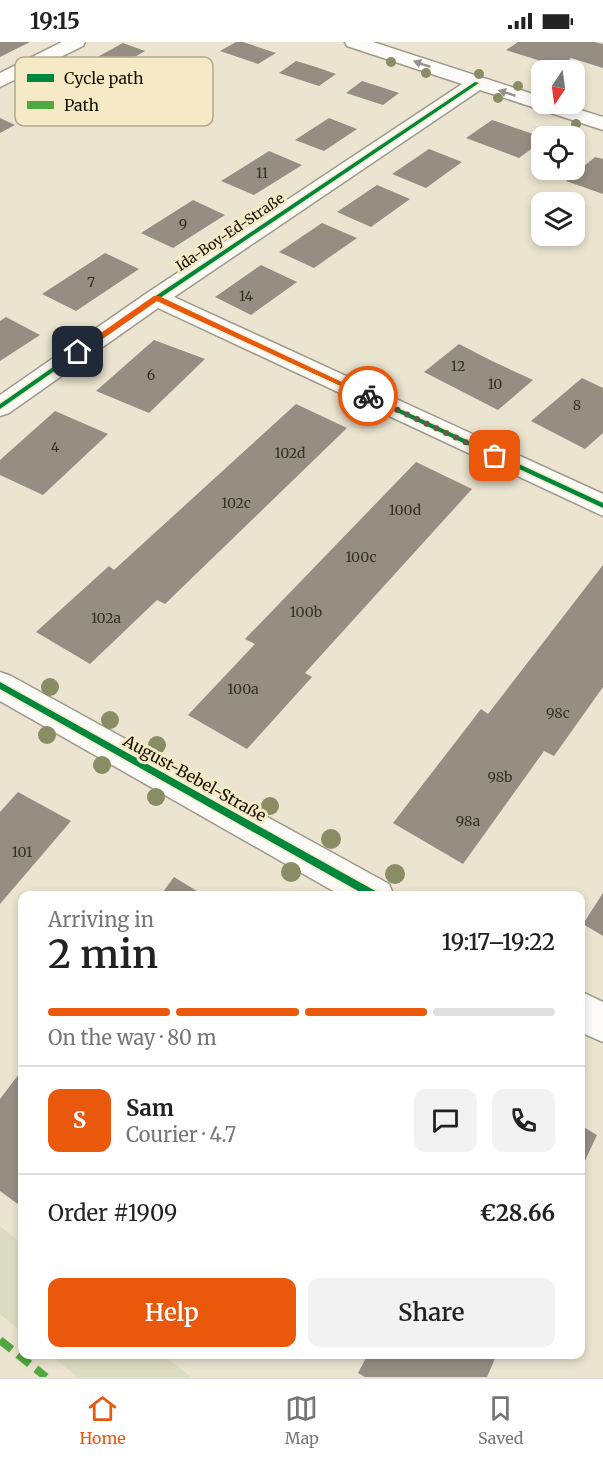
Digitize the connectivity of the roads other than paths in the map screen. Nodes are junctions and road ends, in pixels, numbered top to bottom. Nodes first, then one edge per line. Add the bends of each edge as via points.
1 (76, 42) edge
2 (354, 42) edge
3 (47, 57) edge
4 (15, 73) edge
5 (0, 81) edge
6 (477, 83) junction
7 (603, 124) edge
8 (156, 298) junction
9 (0, 407) edge
10 (603, 506) edge
11 (0, 685) edge
12 (367, 891) edge
13 (585, 1013) edge
14 (603, 1023) edge

1 - 3 street
6 -> 2 street
4 - 5 street
7 -> 6 street
6 - 8 street, Ida-Boy-Ed-Straße
8 - 9 street, Ida-Boy-Ed-Straße
8 - 10 street
11 - 12 street, August-Bebel-Straße
13 - 14 street

